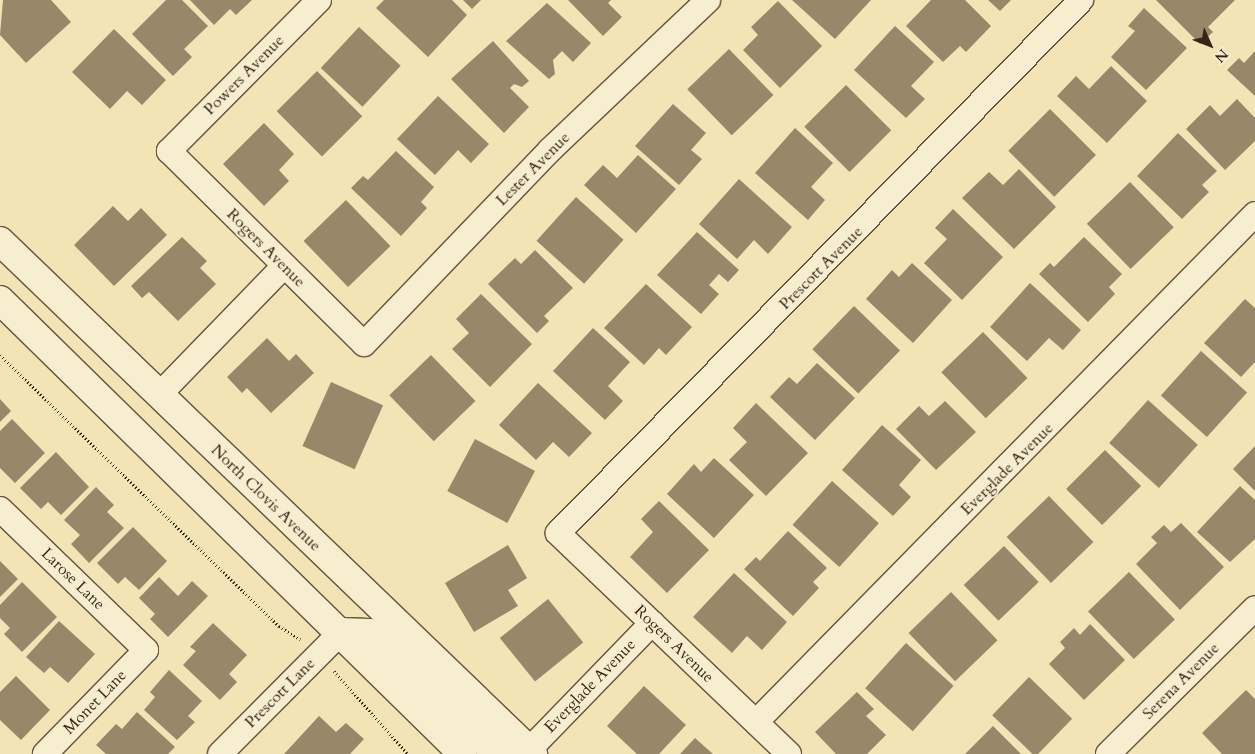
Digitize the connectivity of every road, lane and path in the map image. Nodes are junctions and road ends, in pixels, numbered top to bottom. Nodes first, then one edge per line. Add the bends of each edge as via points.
1 (320, 0) edge
2 (708, 0) edge
3 (1081, 0) edge
4 (169, 151) joint
5 (1255, 214) edge
6 (0, 241) edge
7 (284, 266) junction
8 (0, 300) edge
9 (364, 344) joint
10 (0, 355) edge
11 (159, 395) junction
12 (0, 509) edge
13 (558, 533) joint
14 (1255, 608) edge
15 (652, 623) junction
16 (341, 632) junction
17 (294, 633) dead end
18 (146, 650) joint
19 (338, 676) dead end
20 (756, 722) junction
21 (522, 753) edge
22 (45, 754) edge
23 (220, 754) edge
24 (408, 754) edge
25 (463, 754) edge
26 (789, 754) edge
27 (1108, 754) edge

1 - 4 street, Powers Avenue
2 - 9 street, Lester Avenue via 550,150
3 - 13 street, Prescott Avenue
4 - 7 street, Rogers Avenue
5 - 20 street, Everglade Avenue
6 - 11 main road, North Clovis Avenue
7 - 9 street, Rogers Avenue
7 - 11 street
8 - 16 main road
10 - 17 path via 279,626
11 - 21 main road, North Clovis Avenue
12 - 18 street, Larose Lane
13 - 15 street, Rogers Avenue
14 - 27 street, Serena Avenue
15 - 20 street, Rogers Avenue
15 - 21 street, Everglade Avenue
16 - 21 main road via 369,633 491,748
16 - 23 street, Prescott Lane
16 - 25 main road
18 - 22 street, Monet Lane
19 - 24 path via 354,698
20 - 26 street, Rogers Avenue

